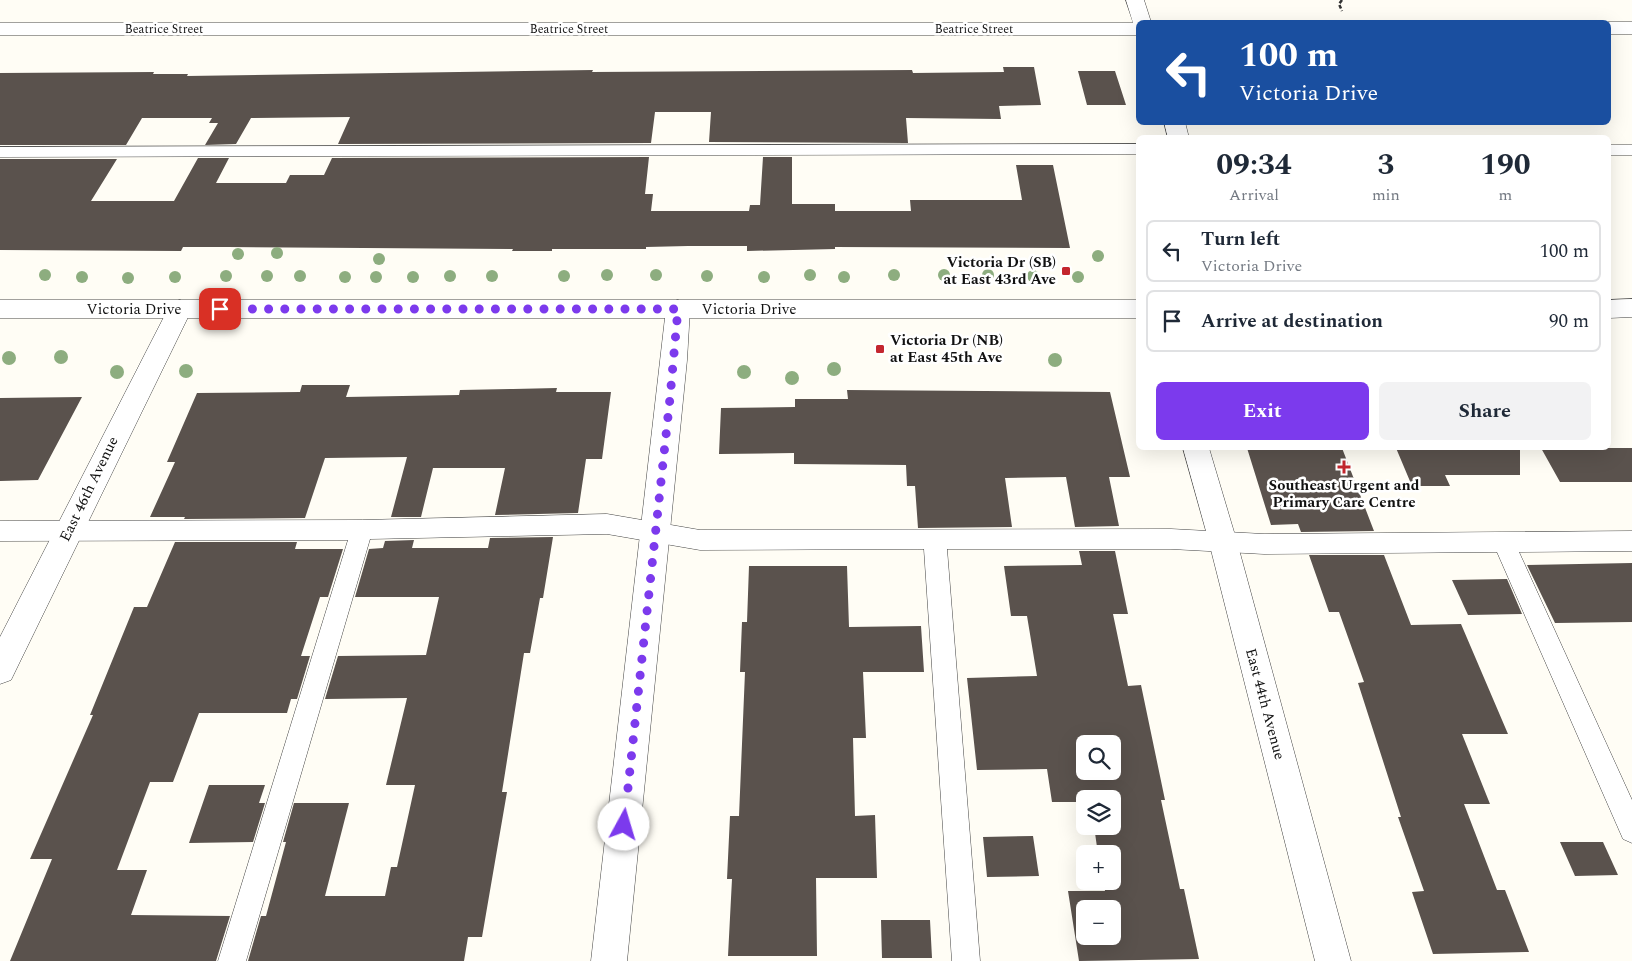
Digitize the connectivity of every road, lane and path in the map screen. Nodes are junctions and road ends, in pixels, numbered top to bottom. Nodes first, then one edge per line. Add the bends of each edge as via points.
1 (1135, 0) edge
2 (1342, 0) edge
3 (1342, 11) dead end
4 (1141, 20) edge
5 (1611, 28) edge
6 (1632, 28) edge
7 (0, 29) edge
8 (1136, 29) edge
9 (1136, 149) edge
10 (1611, 150) edge
11 (1632, 150) edge
12 (0, 152) edge
13 (1632, 308) edge
14 (0, 309) edge
15 (180, 309) junction
16 (678, 309) junction
17 (1136, 309) edge
18 (1611, 309) edge
19 (1197, 450) edge
20 (362, 530) junction
21 (0, 531) edge
22 (68, 532) junction
23 (656, 533) junction
24 (935, 541) junction
25 (1632, 541) edge
26 (1223, 542) junction
27 (1504, 543) junction
28 (0, 669) edge
29 (1632, 830) edge
30 (232, 961) edge
31 (609, 961) edge
32 (966, 961) edge
33 (1333, 961) edge

1 - 4 street
2 - 3 path via 1339,4
5 - 6 street
7 - 8 street, Beatrice Street
9 - 12 lane
10 - 11 lane
13 - 18 street
14 - 15 street, Victoria Drive
15 - 16 street, Victoria Drive
15 - 22 street, East 46th Avenue
16 - 17 street, Victoria Drive
16 - 23 street
19 - 26 street, East 44th Avenue
20 - 22 lane
20 - 23 lane via 607,524
20 - 30 lane
21 - 22 lane
22 - 28 street, East 46th Avenue
23 - 24 lane via 700,540
23 - 31 street
24 - 26 lane via 1170,539
24 - 32 lane
25 - 27 lane
26 - 27 lane
26 - 33 street, East 44th Avenue
27 - 29 lane

